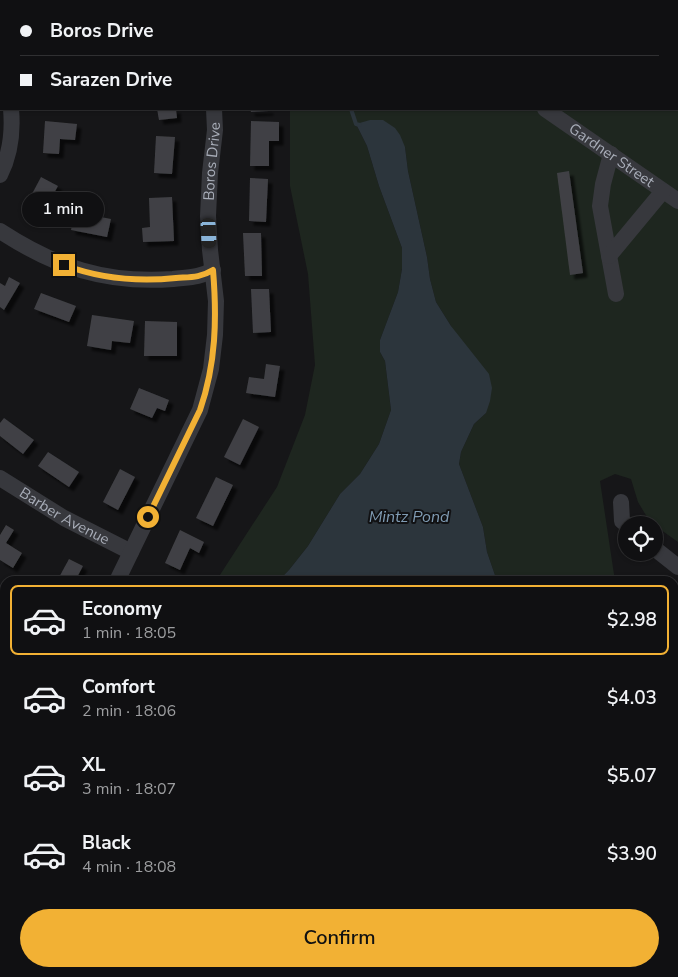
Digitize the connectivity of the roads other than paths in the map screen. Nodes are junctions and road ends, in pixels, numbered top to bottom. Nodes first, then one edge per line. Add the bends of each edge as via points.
1 (11, 110) edge
2 (214, 110) edge
3 (548, 110) edge
4 (560, 114) edge
5 (611, 154) junction
6 (0, 175) edge
7 (663, 191) junction
8 (678, 201) edge
9 (0, 231) edge
10 (609, 256) junction
11 (213, 270) junction
12 (616, 294) dead end
13 (0, 478) edge
14 (620, 502) dead end
15 (621, 516) edge
16 (131, 552) junction
17 (663, 555) edge
18 (678, 567) edge
19 (119, 576) edge

1 - 6 street via 11,136
2 - 11 street, Boros Drive via 208,216
3 - 4 street, Gardner Street
4 - 5 street, Gardner Street
5 - 7 street, Gardner Street
5 - 10 street via 600,206
7 - 8 street, Gardner Street
7 - 10 street
9 - 11 street via 52,261 101,276 152,280 203,276
10 - 12 street
11 - 16 street, Boros Drive via 215,335 206,394
13 - 16 street, Barber Avenue via 64,518
14 - 15 street
16 - 19 street, Boros Drive
17 - 18 street

